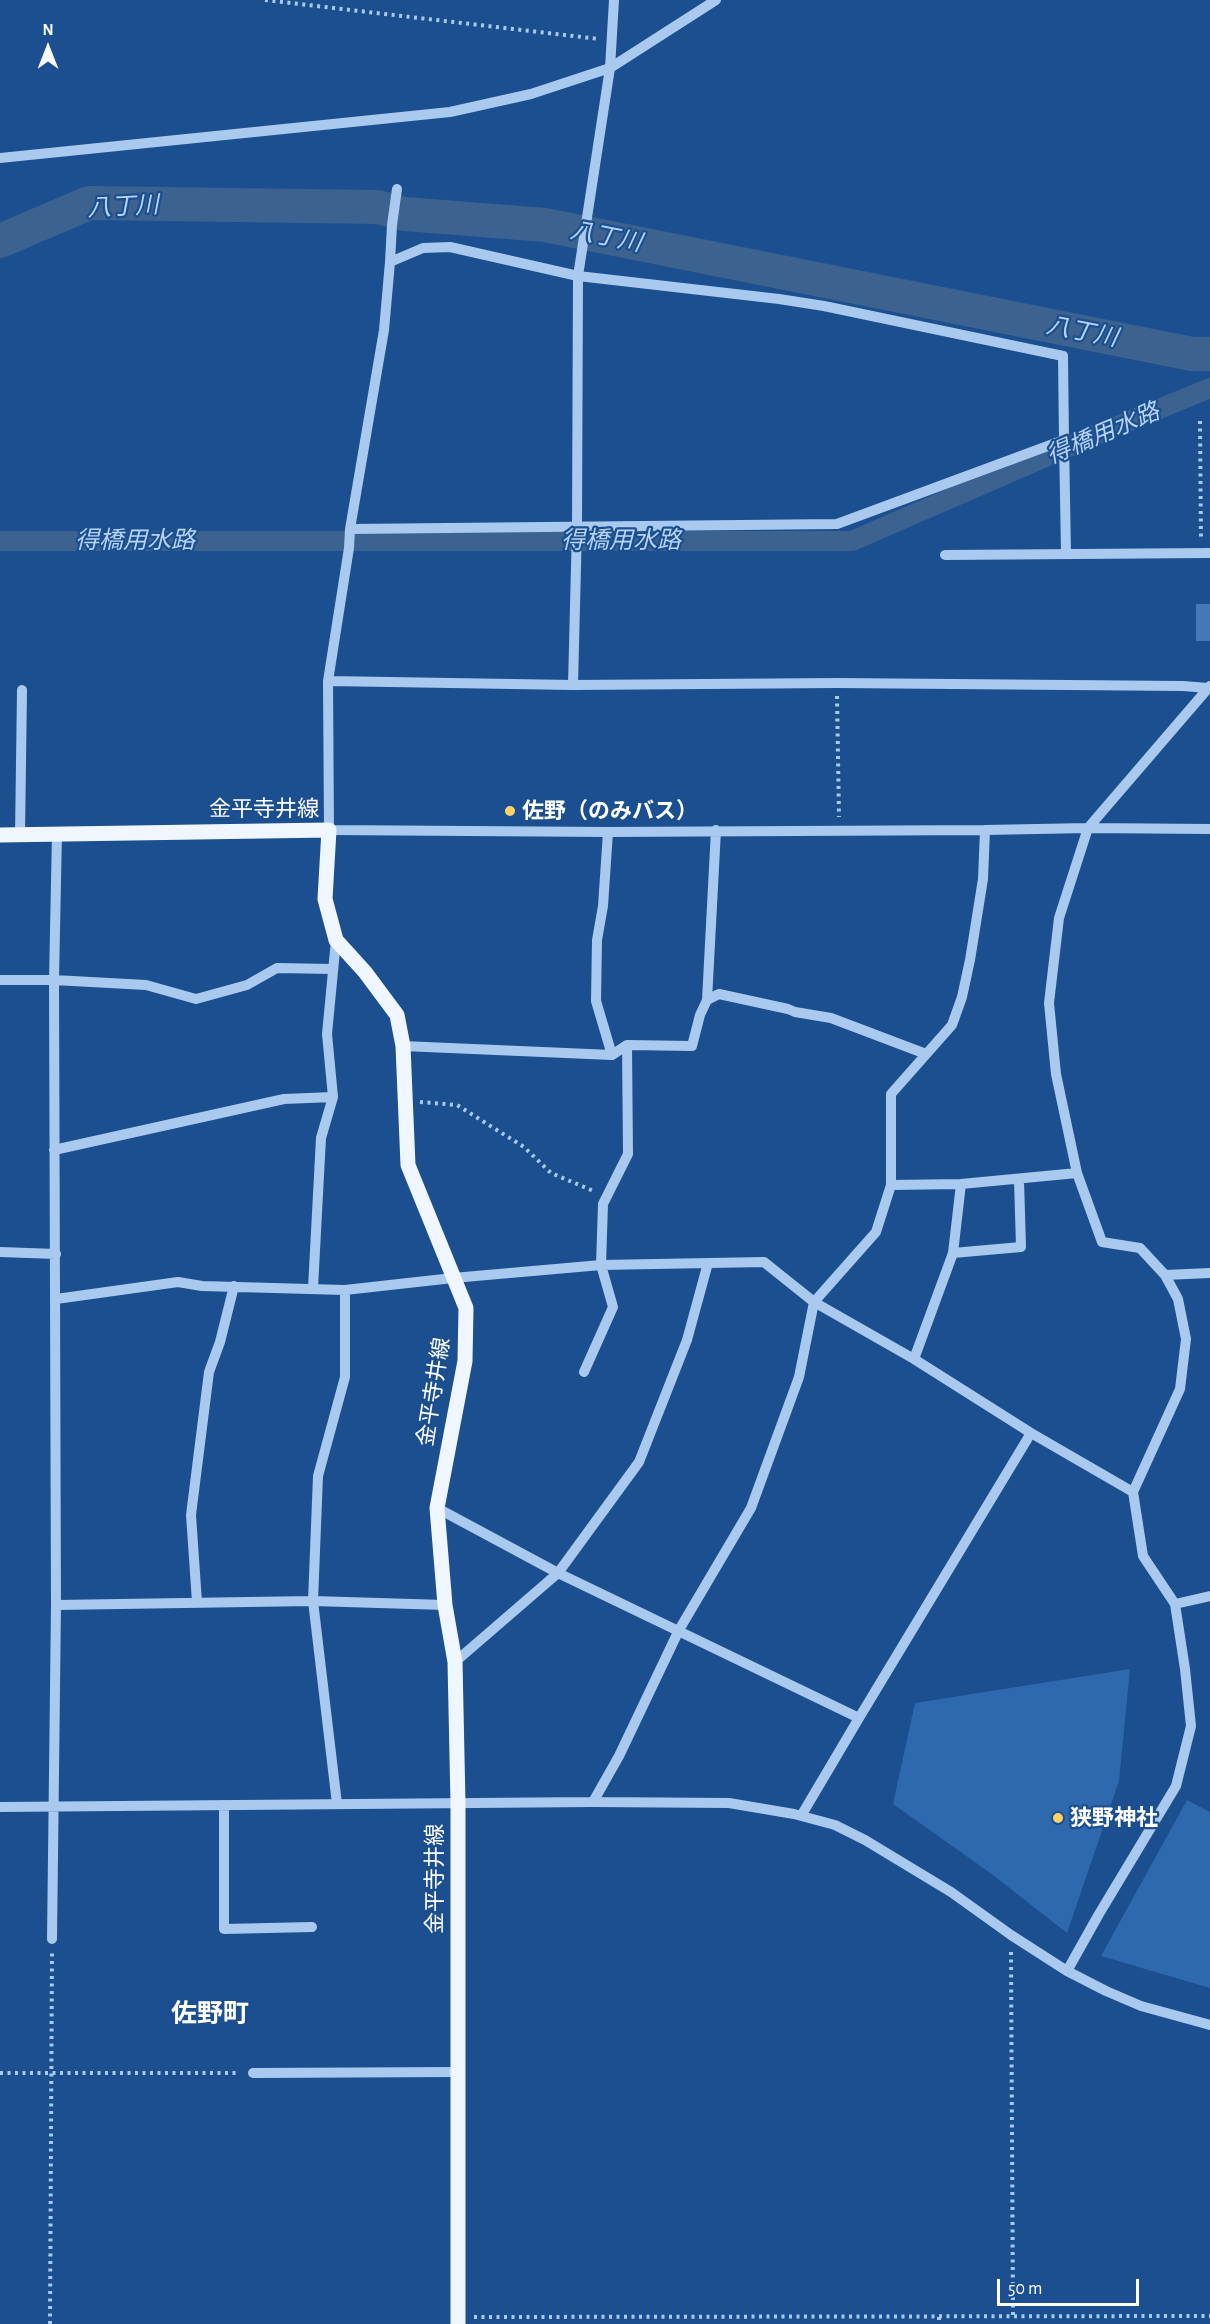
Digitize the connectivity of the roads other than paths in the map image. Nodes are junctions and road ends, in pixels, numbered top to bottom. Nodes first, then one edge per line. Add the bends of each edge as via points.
1 (614, 0) edge
2 (716, 0) edge
3 (610, 68) junction
4 (0, 158) edge
5 (397, 189) dead end
6 (390, 262) junction
7 (578, 276) junction
8 (1065, 440) junction
9 (577, 531) junction
10 (350, 538) junction
11 (1066, 553) junction
12 (1206, 553) edge
13 (945, 555) dead end
14 (328, 681) junction
15 (573, 685) junction
16 (1209, 687) edge
17 (22, 690) dead end
18 (1088, 828) junction
19 (1210, 829) edge
20 (329, 830) junction
21 (716, 830) junction
22 (985, 830) junction
23 (608, 832) junction
24 (57, 833) junction
25 (0, 835) edge
26 (20, 835) junction
27 (336, 940) junction
28 (332, 969) junction
29 (0, 980) edge
30 (54, 980) junction
31 (707, 1000) junction
32 (627, 1045) junction
33 (403, 1046) junction
34 (926, 1054) junction
35 (612, 1055) junction
36 (333, 1097) junction
37 (54, 1150) junction
38 (1077, 1173) junction
39 (1019, 1180) junction
40 (962, 1184) junction
41 (891, 1185) junction
42 (0, 1252) edge
43 (953, 1253) junction
44 (56, 1254) junction
45 (708, 1263) junction
46 (601, 1265) junction
47 (1210, 1273) edge
48 (1165, 1275) junction
49 (453, 1278) junction
50 (234, 1286) junction
51 (313, 1288) junction
52 (345, 1290) junction
53 (56, 1299) junction
54 (814, 1302) junction
55 (914, 1359) junction
56 (584, 1372) dead end
57 (1031, 1433) junction
58 (1133, 1492) junction
59 (437, 1508) junction
60 (558, 1573) junction
61 (1210, 1596) edge
62 (313, 1601) junction
63 (196, 1602) junction
64 (1175, 1604) junction
65 (56, 1605) junction
66 (445, 1605) junction
67 (680, 1630) junction
68 (454, 1662) junction
69 (859, 1718) junction
70 (594, 1802) junction
71 (458, 1803) junction
72 (337, 1804) junction
73 (224, 1805) junction
74 (0, 1807) edge
75 (54, 1807) junction
76 (801, 1816) junction
77 (312, 1927) dead end
78 (52, 1939) road end
79 (1067, 1971) junction
80 (1210, 2025) edge
81 (457, 2072) junction
82 (253, 2073) road end
83 (458, 2320) edge

1 - 3 street
2 - 3 street
3 - 4 street via 531,94 450,112
3 - 7 street
5 - 6 street
6 - 7 street via 423,248 450,247
6 - 10 street via 384,330
7 - 8 street via 824,306 1063,356
7 - 9 street
8 - 9 street via 837,524
8 - 11 street
9 - 10 street
9 - 15 street
10 - 14 street
11 - 12 street
11 - 13 street
14 - 15 street
14 - 20 street
15 - 16 street
16 - 18 street
17 - 26 street
18 - 19 street
18 - 22 street
18 - 38 street via 1059,918 1049,1003 1056,1074
20 - 23 street
20 - 24 main road, 金平寺井線
20 - 27 main road, 金平寺井線 via 325,899
21 - 22 street
21 - 23 street
21 - 31 street
22 - 34 street via 982,879 962,997 952,1025
23 - 35 street via 597,940 596,1001
24 - 26 main road, 金平寺井線
24 - 30 street
25 - 26 main road, 金平寺井線
27 - 28 street
27 - 33 main road, 金平寺井線 via 397,1015
28 - 30 street via 277,968 247,985 195,999 146,985
28 - 36 street via 327,1034
29 - 30 street
30 - 37 street
31 - 32 street via 692,1046
31 - 34 street via 719,994 831,1018
32 - 35 street
32 - 46 street via 628,1154 603,1204
33 - 35 street
33 - 49 main road, 金平寺井線 via 408,1165
34 - 41 street via 891,1094
36 - 37 street via 284,1099
36 - 51 street via 321,1138
37 - 44 street
38 - 39 street
38 - 48 street via 1102,1242 1140,1248
39 - 40 street
39 - 43 street via 1022,1247
40 - 41 street
40 - 43 street
41 - 54 street via 876,1232
42 - 44 street
43 - 55 street
44 - 53 street
45 - 46 street
45 - 54 street via 764,1262
45 - 60 street via 687,1340 639,1462
46 - 49 street
46 - 56 street via 613,1307
47 - 48 street
48 - 58 street via 1178,1299 1186,1339 1180,1389
49 - 52 street
49 - 59 main road, 金平寺井線 via 466,1308 465,1361
50 - 51 street
50 - 53 street via 178,1282
50 - 63 street via 209,1372 191,1515
51 - 52 street
52 - 62 street via 345,1377 318,1476
53 - 65 street
54 - 55 street
54 - 67 street via 799,1377 751,1508
55 - 57 street
57 - 58 street
57 - 69 street
58 - 64 street via 1143,1556
59 - 60 street
59 - 66 main road, 金平寺井線
60 - 67 street
60 - 68 street
61 - 64 street
62 - 63 street
62 - 66 street
62 - 72 street
63 - 65 street
64 - 79 street via 1191,1726 1176,1786
65 - 75 street
66 - 68 main road, 金平寺井線
67 - 69 street
67 - 70 street
68 - 71 main road, 金平寺井線
69 - 76 street
70 - 71 street
70 - 76 street via 729,1803
71 - 72 street
71 - 81 main road, 金平寺井線
72 - 73 street
73 - 75 street
73 - 77 street via 224,1929
74 - 75 street
75 - 78 street
76 - 79 street via 835,1825 865,1840 951,1892
79 - 80 street via 1141,2006
81 - 82 street
81 - 83 main road, 金平寺井線

